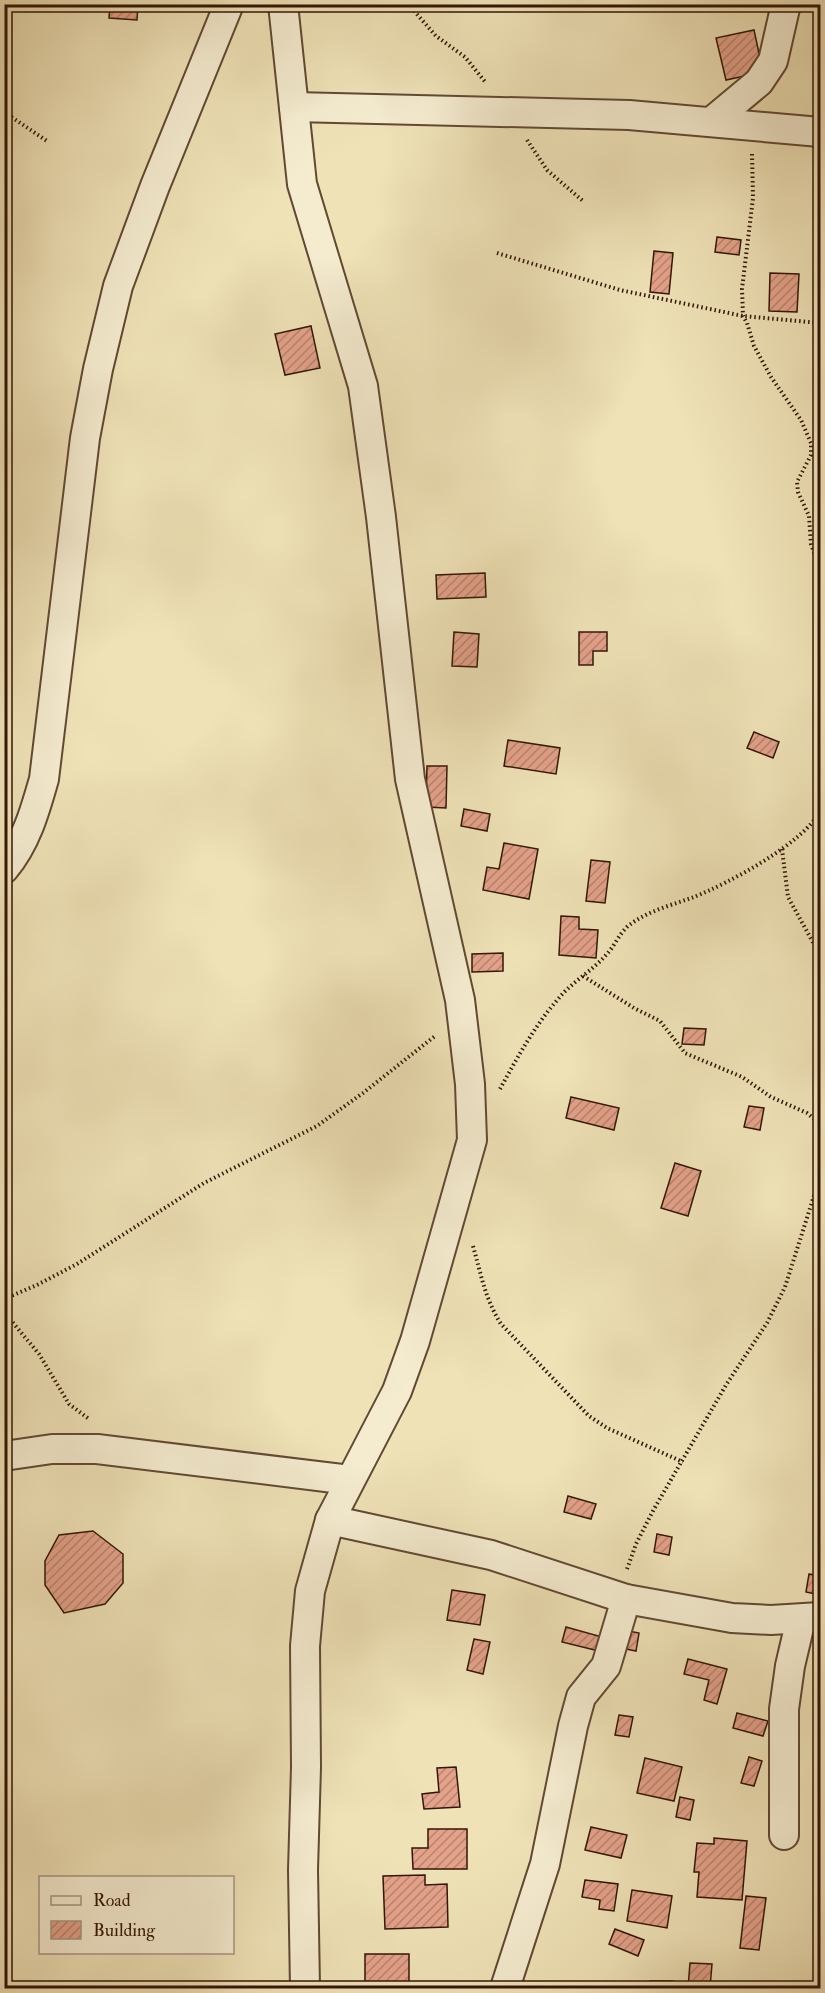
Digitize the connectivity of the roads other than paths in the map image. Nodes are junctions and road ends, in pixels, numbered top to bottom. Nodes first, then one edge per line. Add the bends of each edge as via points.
1 (229, 4) edge
2 (283, 4) edge
3 (786, 4) edge
4 (294, 107) junction
5 (711, 122) junction
6 (820, 132) edge
7 (4, 869) edge
8 (4, 1456) edge
9 (350, 1480) junction
10 (330, 1520) junction
11 (626, 1599) junction
12 (811, 1618) edge
13 (784, 1835) dead end
14 (305, 1989) edge
15 (505, 1989) edge

1 - 7 street via 118,286 85,438 44,779 30,826
2 - 4 street
3 - 5 street via 773,61 759,82
4 - 5 street via 629,115
4 - 9 street via 302,184 363,386 410,779 462,1015 470,1084 472,1140 415,1341 397,1391
5 - 6 street
8 - 9 street via 52,1449 97,1449
9 - 10 street
10 - 11 street via 491,1555
10 - 14 street via 310,1591 305,1646
11 - 12 street via 732,1618
11 - 15 street via 606,1666 581,1696 545,1864
12 - 13 street via 784,1709

